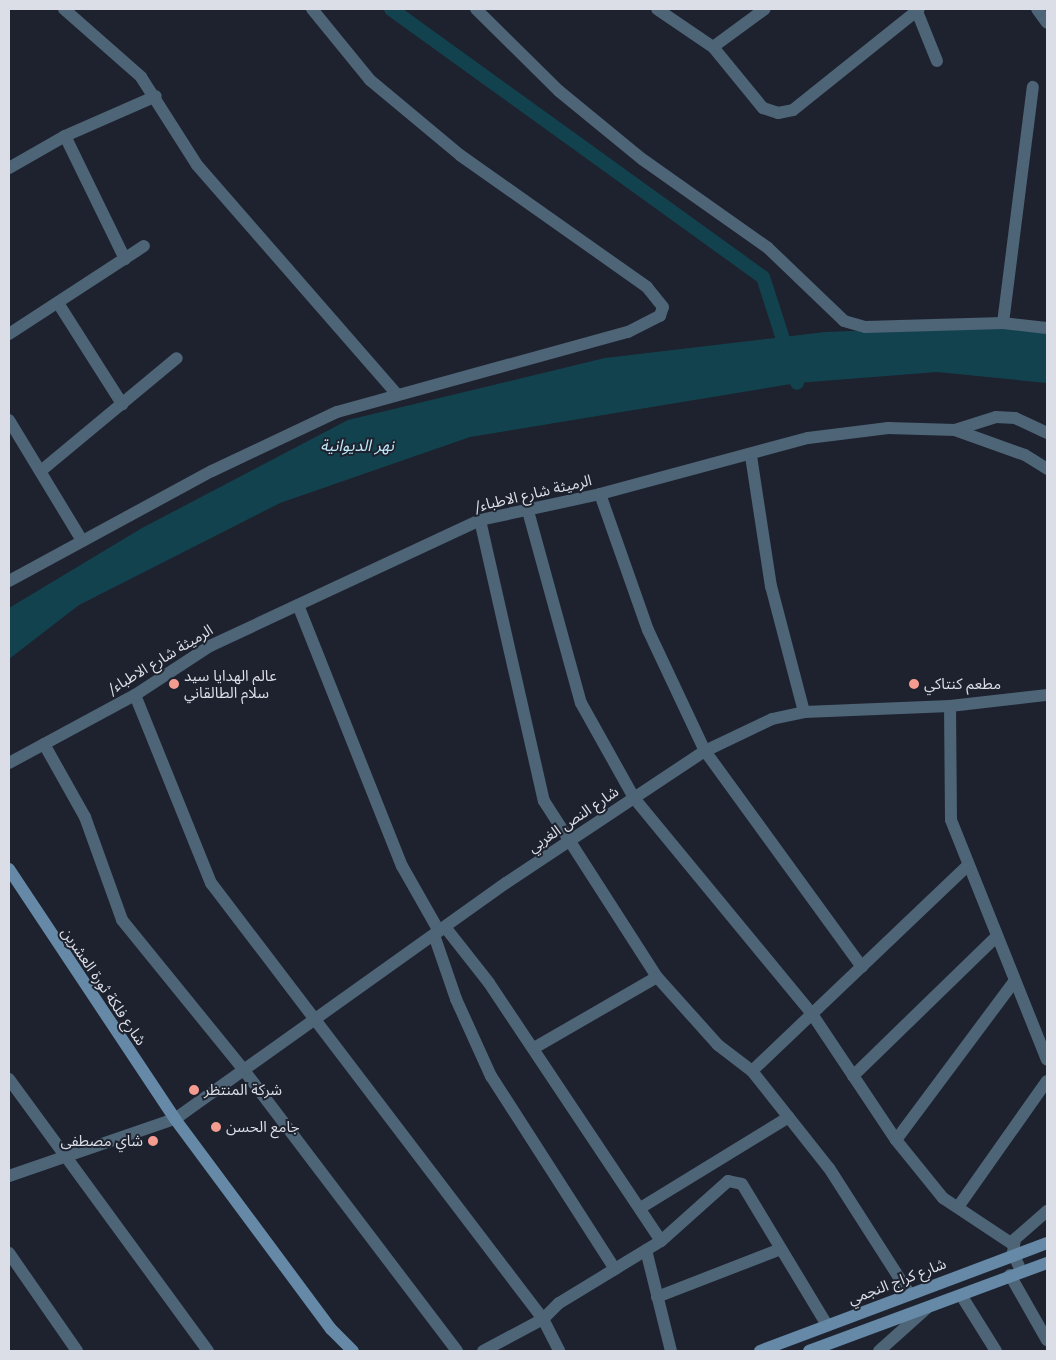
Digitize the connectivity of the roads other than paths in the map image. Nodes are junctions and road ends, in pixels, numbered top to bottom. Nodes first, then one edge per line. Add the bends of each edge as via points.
1 (64, 9) edge
2 (312, 9) edge
3 (476, 9) edge
4 (657, 9) edge
5 (765, 9) edge
6 (918, 9) edge
7 (1037, 9) edge
8 (1047, 23) edge
9 (714, 47) junction
10 (937, 61) dead end
11 (1033, 87) dead end
12 (156, 96) junction
13 (66, 136) junction
14 (9, 168) edge
15 (144, 246) dead end
16 (125, 259) junction
17 (58, 303) junction
18 (1002, 323) junction
19 (1047, 328) edge
20 (9, 334) edge
21 (177, 358) dead end
22 (396, 394) junction
23 (122, 404) junction
24 (9, 420) edge
25 (955, 430) junction
26 (1047, 433) edge
27 (750, 456) junction
28 (1047, 469) edge
29 (42, 470) junction
30 (600, 494) junction
31 (528, 511) junction
32 (480, 520) junction
33 (81, 539) junction
34 (9, 581) edge
35 (298, 605) junction
36 (134, 695) junction
37 (1047, 695) edge
38 (950, 706) junction
39 (804, 712) junction
40 (44, 744) junction
41 (705, 751) junction
42 (9, 763) edge
43 (634, 798) junction
44 (568, 842) junction
45 (967, 866) junction
46 (9, 870) edge
47 (439, 931) junction
48 (995, 938) junction
49 (862, 967) junction
50 (657, 977) junction
51 (1013, 983) junction
52 (812, 1014) junction
53 (317, 1019) junction
54 (534, 1048) junction
55 (1047, 1060) edge
56 (243, 1069) junction
57 (752, 1071) junction
58 (853, 1076) junction
59 (9, 1079) edge
60 (1047, 1081) edge
61 (789, 1117) junction
62 (175, 1119) junction
63 (896, 1140) junction
64 (65, 1157) junction
65 (9, 1176) edge
66 (642, 1207) junction
67 (958, 1207) junction
68 (1047, 1211) edge
69 (661, 1241) junction
70 (1047, 1243) edge
71 (781, 1249) junction
72 (1014, 1249) junction
73 (646, 1250) junction
74 (9, 1253) edge
75 (1047, 1263) edge
76 (615, 1269) junction
77 (1016, 1273) junction
78 (909, 1293) junction
79 (961, 1295) junction
80 (657, 1297) junction
81 (930, 1306) junction
82 (543, 1319) junction
83 (826, 1325) junction
84 (331, 1329) junction
85 (1047, 1340) edge
86 (77, 1351) edge
87 (208, 1351) edge
88 (340, 1351) edge
89 (353, 1351) edge
90 (457, 1351) edge
91 (483, 1351) edge
92 (559, 1351) edge
93 (671, 1351) edge
94 (760, 1351) edge
95 (809, 1351) edge
96 (879, 1351) edge
97 (996, 1351) edge

1 - 12 street via 141,77
2 - 22 street via 370,80 460,155 647,287 663,307 651,325
3 - 18 street via 559,91 642,159 768,248 844,321 865,328
4 - 9 street
5 - 9 street
6 - 9 street via 793,110 778,112 763,108
6 - 10 street
7 - 8 street
11 - 18 street
12 - 13 street
12 - 22 street via 197,165
13 - 14 street
13 - 16 street
15 - 16 street
16 - 17 street
17 - 20 street
17 - 23 street
18 - 19 street
21 - 23 street
22 - 33 street via 296,429
23 - 29 street
24 - 29 street
25 - 26 street via 996,417 1015,418
25 - 27 street, /الرميثة شارع الاطباء via 888,428 808,438
25 - 28 street, /الرميثة شارع الاطباء via 1025,455
27 - 30 street, /الرميثة شارع الاطباء
27 - 39 street via 771,586
29 - 33 street
30 - 31 street, /الرميثة شارع الاطباء
30 - 41 street via 652,640
31 - 32 street, /الرميثة شارع الاطباء
31 - 43 street via 581,703
32 - 35 street, /الرميثة شارع الاطباء
32 - 44 street via 544,801
33 - 34 street
35 - 36 street, /الرميثة شارع الاطباء via 210,646
35 - 47 street via 402,866
36 - 40 street, /الرميثة شارع الاطباء
36 - 53 street via 211,883
37 - 38 street, شارع النص الغربي
38 - 39 street, شارع النص الغربي
38 - 45 street via 949,806
39 - 41 street, شارع النص الغربي via 772,719
40 - 42 street, /الرميثة شارع الاطباء
40 - 56 street via 85,817 122,920
41 - 43 street, شارع النص الغربي
41 - 49 street
43 - 44 street, شارع النص الغربي
43 - 52 street
44 - 47 street, شارع النص الغربي
44 - 50 street
45 - 48 street
45 - 49 street
46 - 62 main road, شارع فلكة ثورة العشرين
47 - 53 street, شارع النص الغربي
47 - 54 street
47 - 76 street via 456,999 491,1076
48 - 51 street
48 - 58 street
49 - 52 street
50 - 54 street
50 - 57 street via 718,1045
51 - 55 street
51 - 63 street
52 - 57 street
52 - 58 street
53 - 56 street, شارع النص الغربي
53 - 82 street
54 - 66 street
56 - 62 street, شارع النص الغربي
56 - 90 street
57 - 61 street
58 - 63 street
59 - 64 street
60 - 67 street
61 - 66 street
61 - 78 street via 829,1168
62 - 64 street, شارع النص الغربي
62 - 84 main road, شارع فلكة ثورة العشرين
63 - 67 street via 943,1198
64 - 65 street, شارع النص الغربي
64 - 87 street
66 - 69 street
67 - 72 street
68 - 72 street via 1019,1234
69 - 71 street via 728,1181 734,1181 742,1184
69 - 73 street
70 - 72 main road, شارع كراج النجمي
71 - 80 street
71 - 83 street
72 - 77 street
72 - 78 main road, شارع كراج النجمي
73 - 76 street
73 - 80 street
74 - 86 street
75 - 77 main road
76 - 82 street via 559,1303
77 - 79 main road
77 - 85 street
78 - 83 main road, شارع كراج النجمي
79 - 81 main road
79 - 97 street
80 - 93 street
81 - 95 main road
81 - 96 street
82 - 91 street
82 - 92 street
83 - 94 main road, شارع كراج النجمي
84 - 88 main road
84 - 89 main road

